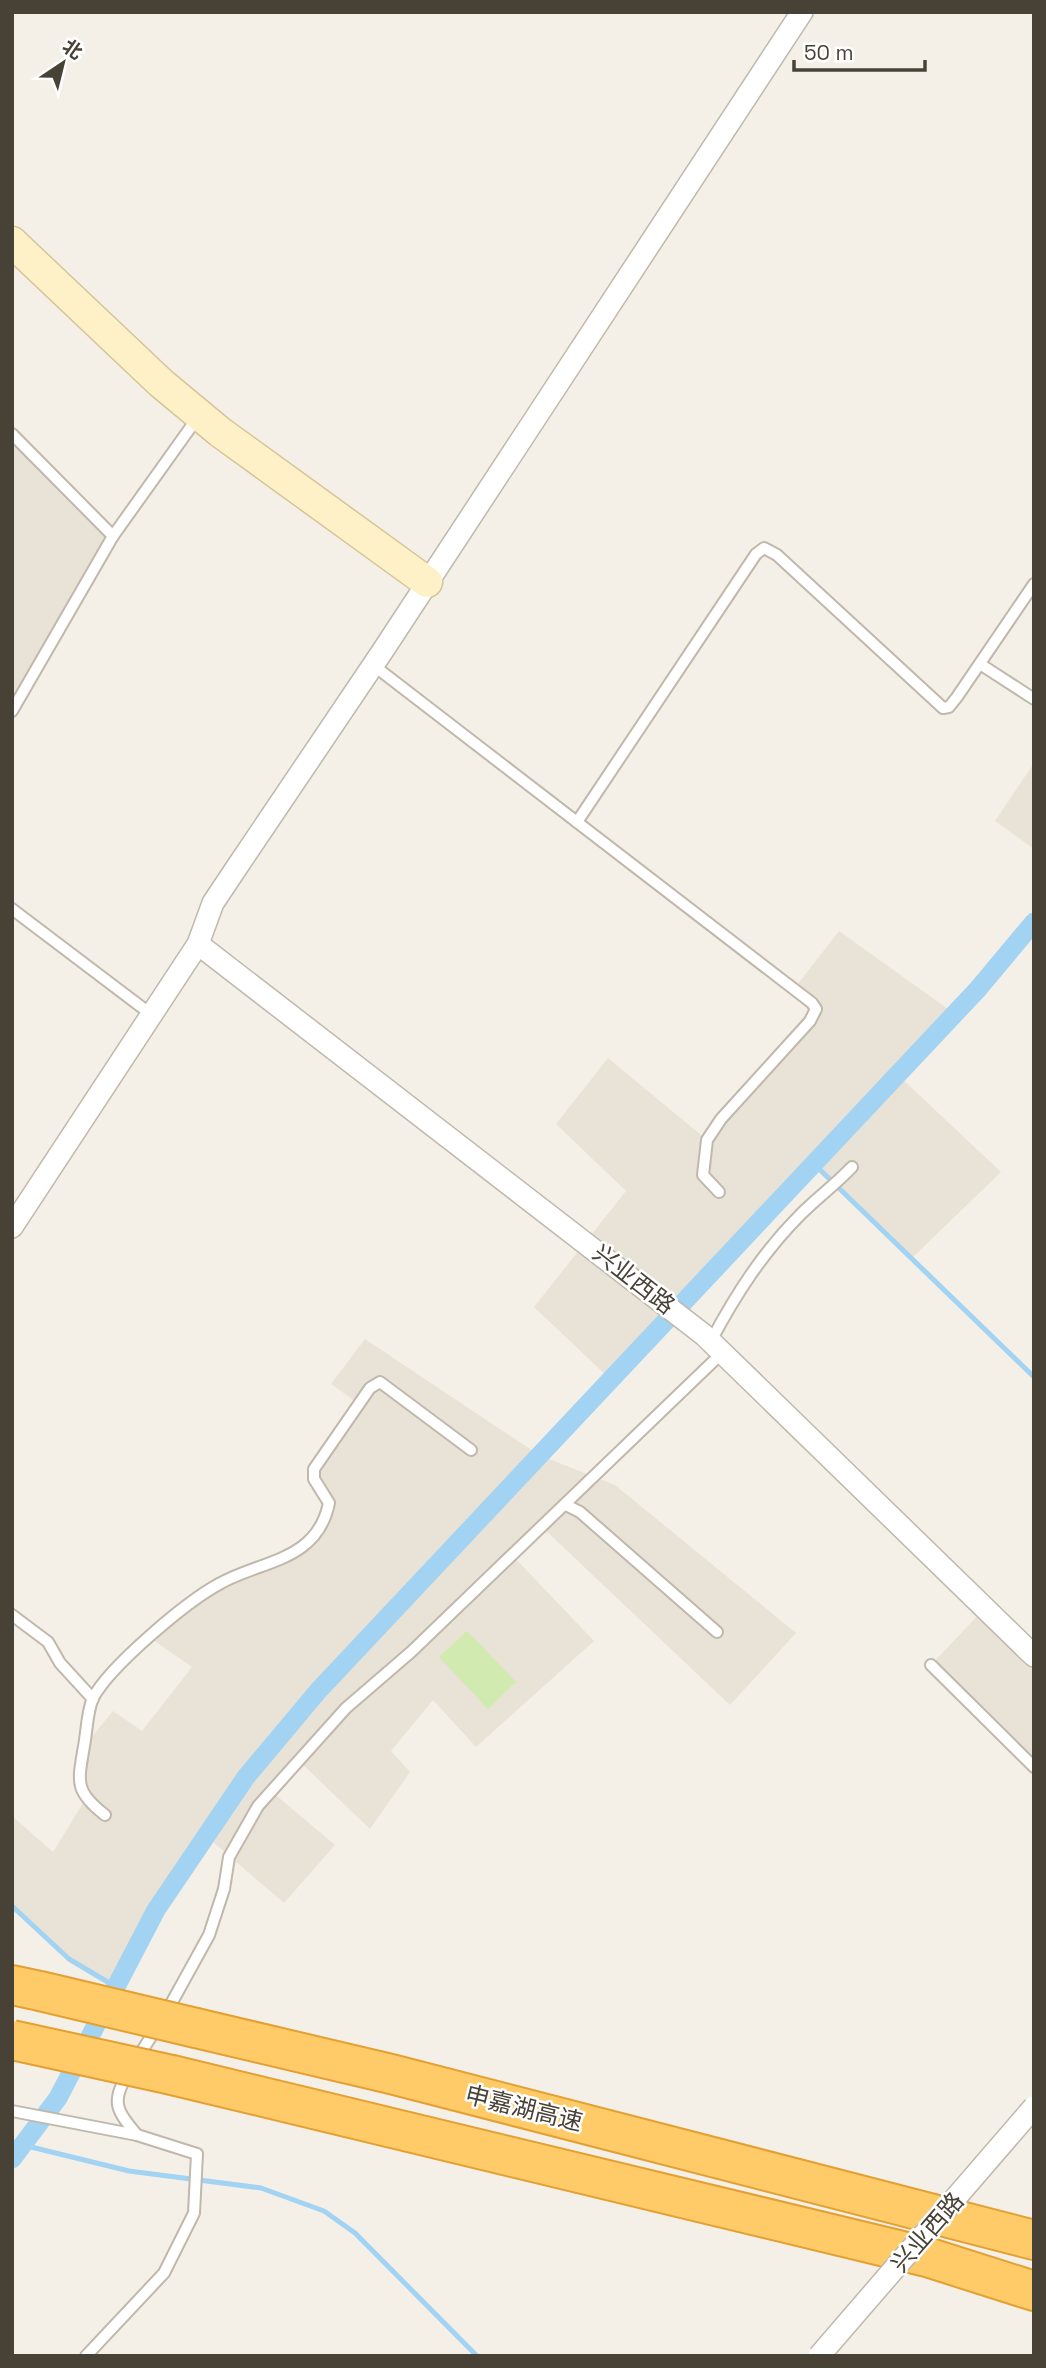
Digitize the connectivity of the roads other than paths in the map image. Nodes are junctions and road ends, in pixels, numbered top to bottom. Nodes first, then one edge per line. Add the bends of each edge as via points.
1 (802, 12) edge
2 (12, 242) edge
3 (200, 415) junction
4 (12, 434) edge
5 (113, 536) junction
6 (427, 582) junction
7 (1034, 584) edge
8 (979, 664) junction
9 (373, 665) junction
10 (1034, 699) edge
11 (12, 711) edge
12 (577, 822) junction
13 (12, 909) edge
14 (198, 944) junction
15 (152, 1015) junction
16 (852, 1167) dead end
17 (719, 1192) dead end
18 (12, 1227) edge
19 (712, 1342) junction
20 (471, 1450) dead end
21 (566, 1505) junction
22 (12, 1615) edge
23 (717, 1632) dead end
24 (1034, 1656) edge
25 (931, 1665) dead end
26 (93, 1699) junction
27 (1034, 1767) edge
28 (104, 1815) dead end
29 (26, 1988) edge
30 (12, 2040) edge
31 (1034, 2107) edge
32 (12, 2111) edge
33 (137, 2136) junction
34 (1034, 2240) edge
35 (1034, 2291) edge
36 (86, 2356) edge
37 (819, 2356) edge

1 - 6 street
2 - 3 street
3 - 5 lane
3 - 6 street
4 - 5 lane
5 - 11 lane
6 - 9 street
7 - 8 lane
8 - 10 lane
8 - 12 lane via 949,707 943,708 778,555 764,548
9 - 12 lane
9 - 14 street via 213,903
12 - 17 lane via 816,1009 707,1140 703,1175
13 - 15 lane
14 - 15 street
14 - 19 street, 兴业西路
15 - 18 street
16 - 19 lane via 764,1256 737,1293
19 - 21 lane
19 - 24 street, 兴业西路
20 - 26 lane via 380,1382 370,1388 314,1469 314,1479 329,1503 326,1517 307,1542 276,1563 221,1583 193,1600 141,1643
21 - 23 lane via 580,1512
21 - 33 lane via 346,1708 258,1805 229,1857 225,1889 209,1935 117,2092 122,2117
22 - 26 lane via 48,1642 66,1671
25 - 27 lane
26 - 28 lane via 80,1789 85,1800
29 - 34 highway, 申嘉湖高速, bridge via 391,2074
30 - 35 highway, 申嘉湖高速, bridge via 927,2257
31 - 37 street, 兴业西路, bridge
32 - 33 lane
33 - 36 lane via 197,2154 194,2213 164,2273

